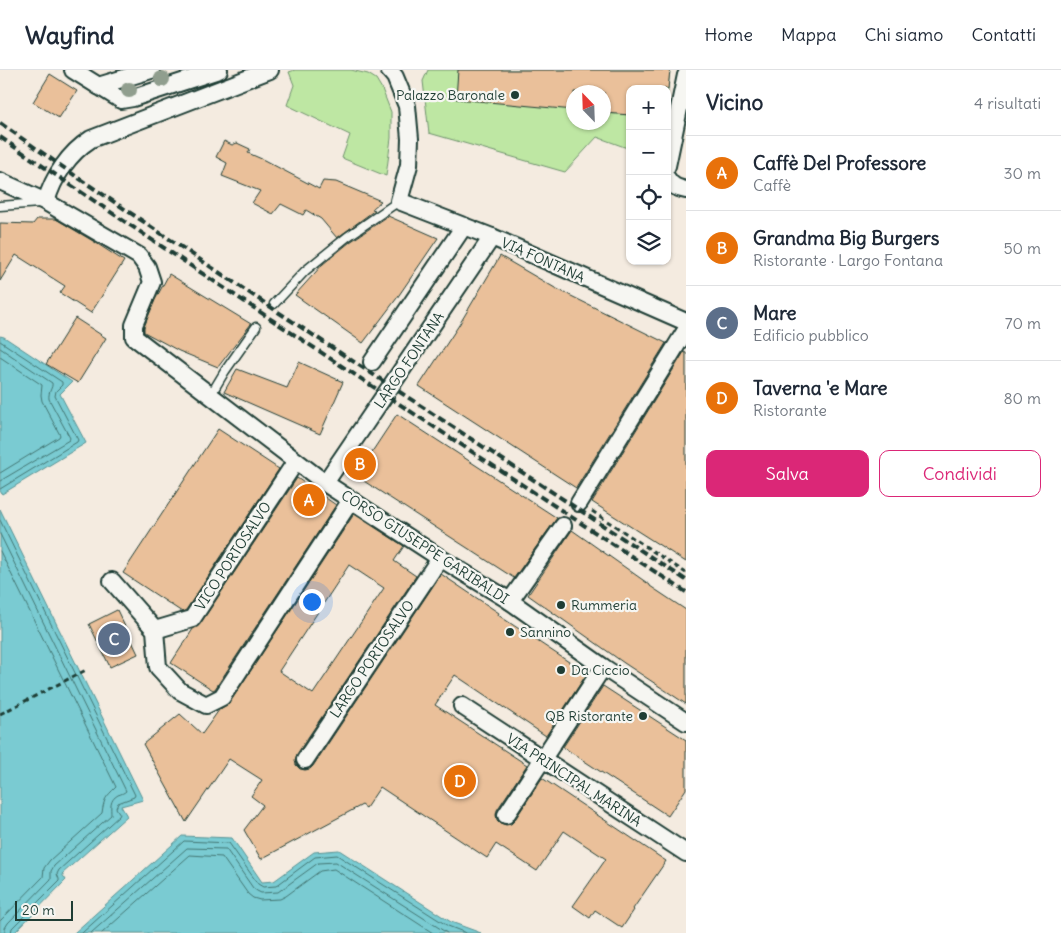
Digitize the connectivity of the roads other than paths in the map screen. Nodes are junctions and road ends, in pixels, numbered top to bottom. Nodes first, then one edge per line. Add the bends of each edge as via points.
1 (73, 70) edge
2 (151, 70) edge
3 (218, 70) edge
4 (270, 70) edge
5 (389, 70) edge
6 (686, 75) edge
7 (98, 86) junction
8 (671, 147) edge
9 (0, 180) edge
10 (671, 184) edge
11 (686, 190) edge
12 (48, 195) junction
13 (399, 201) junction
14 (0, 206) edge
15 (464, 226) junction
16 (492, 237) junction
17 (274, 304) dead end
18 (686, 322) edge
19 (256, 328) dead end
20 (686, 330) edge
21 (372, 362) dead end
22 (210, 396) junction
23 (296, 461) junction
24 (325, 483) junction
25 (351, 500) junction
26 (579, 503) road end
27 (563, 526) dead end
28 (440, 558) junction
29 (112, 581) dead end
30 (510, 601) junction
31 (155, 630) junction
32 (603, 667) junction
33 (462, 706) dead end
34 (686, 722) edge
35 (543, 759) junction
36 (305, 760) dead end
37 (506, 815) dead end
38 (686, 853) edge

1 - 7 street
2 - 7 street
3 - 7 street via 128,100 116,98
4 - 12 street via 91,139 67,161
5 - 13 street via 407,106 410,139 409,165
6 - 8 street
9 - 12 street
10 - 11 street
12 - 14 lane
12 - 22 street, CORSO GIUSEPPE GARIBALDI via 139,256 152,282 134,325 134,337
13 - 15 street, VIA FONTANA
13 - 17 lane via 347,236 305,271
15 - 16 street, VIA FONTANA
15 - 21 street
16 - 18 street, VIA FONTANA
16 - 24 street, LARGO FONTANA
19 - 22 lane
20 - 26 street
22 - 23 street, CORSO GIUSEPPE GARIBALDI
23 - 24 street, CORSO GIUSEPPE GARIBALDI
23 - 31 street, VICO PORTOSALVO via 192,619
24 - 25 street, CORSO GIUSEPPE GARIBALDI
25 - 28 street, CORSO GIUSEPPE GARIBALDI
25 - 31 street via 222,697 206,705 180,691 158,667
27 - 30 street
28 - 30 street, CORSO GIUSEPPE GARIBALDI
28 - 36 street, LARGO PORTOSALVO
29 - 31 street
30 - 32 street, CORSO GIUSEPPE GARIBALDI
32 - 34 street, CORSO GIUSEPPE GARIBALDI
32 - 35 street
33 - 35 street, VIA PRINCIPAL MARINA
35 - 37 street
35 - 38 street, VIA PRINCIPAL MARINA

